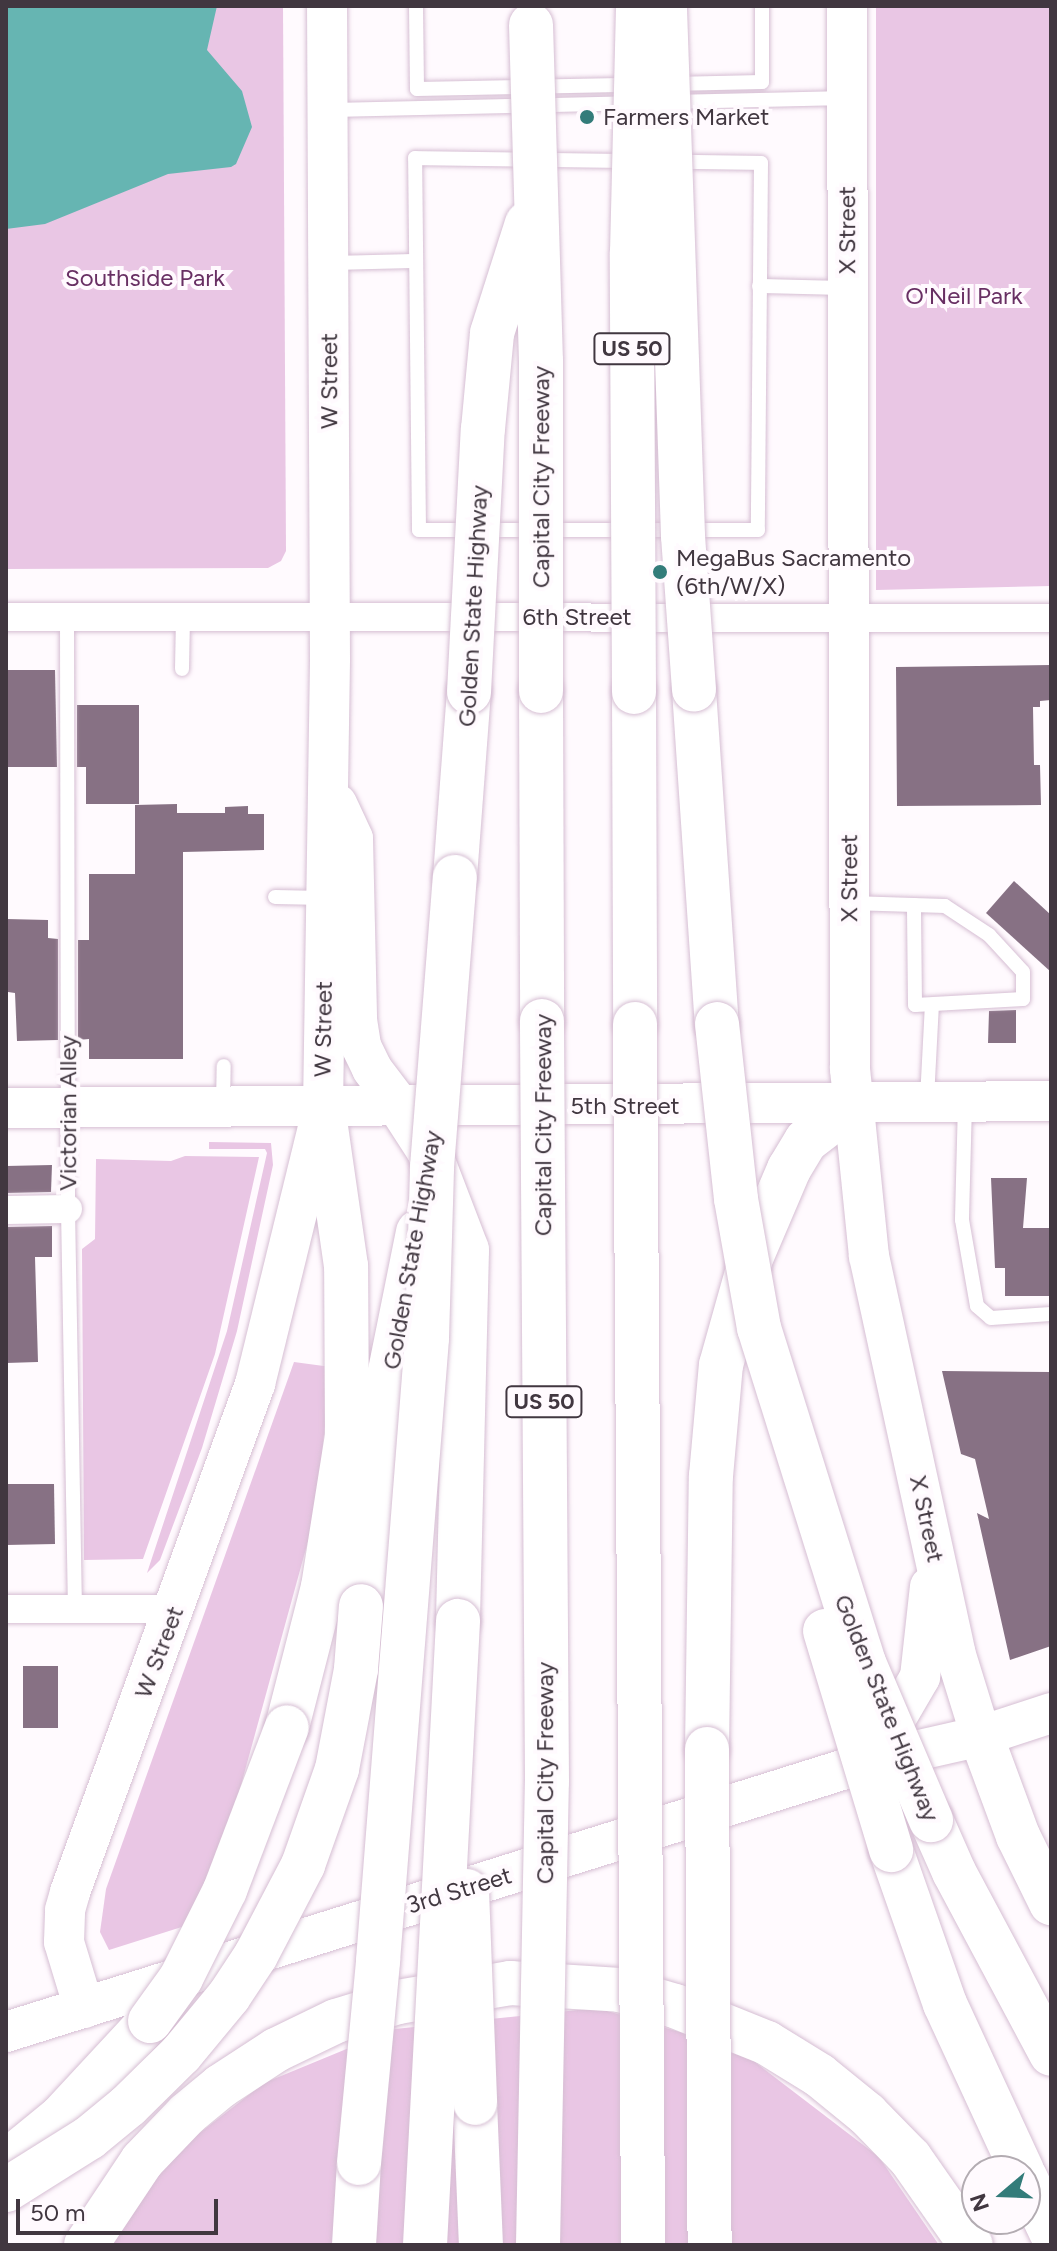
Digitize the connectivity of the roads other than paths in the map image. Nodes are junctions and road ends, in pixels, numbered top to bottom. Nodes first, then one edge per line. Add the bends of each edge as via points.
1 (327, 6) edge
2 (416, 6) edge
3 (531, 6) edge
4 (638, 6) edge
5 (665, 6) edge
6 (762, 6) edge
7 (847, 6) edge
8 (847, 98) junction
9 (327, 110) junction
10 (539, 187) junction
11 (416, 261) junction
12 (328, 263) junction
13 (759, 286) junction
14 (847, 288) junction
15 (6, 617) edge
16 (67, 617) junction
17 (183, 617) junction
18 (330, 617) junction
19 (846, 618) junction
20 (1051, 618) edge
21 (182, 669) dead end
22 (326, 779) junction
23 (275, 897) dead end
24 (325, 898) junction
25 (849, 903) junction
26 (914, 905) junction
27 (932, 1005) junction
28 (224, 1066) dead end
29 (1051, 1101) edge
30 (946, 1103) junction
31 (853, 1105) junction
32 (400, 1106) junction
33 (223, 1107) junction
34 (323, 1107) junction
35 (6, 1108) edge
36 (68, 1108) junction
37 (432, 1167) junction
38 (68, 1209) junction
39 (6, 1210) edge
40 (1051, 1314) edge
41 (759, 1328) junction
42 (933, 1553) junction
43 (75, 1608) junction
44 (6, 1609) edge
45 (176, 1609) junction
46 (458, 1621) junction
47 (1051, 1713) edge
48 (981, 1736) junction
49 (871, 1761) junction
50 (1051, 1903) edge
51 (84, 2008) junction
52 (6, 2032) edge
53 (1051, 2054) edge
54 (1015, 2155) edge
55 (6, 2162) edge
56 (6, 2190) edge
57 (1041, 2211) edge
58 (1051, 2232) edge
59 (86, 2245) edge
60 (354, 2245) edge
61 (425, 2245) edge
62 (481, 2245) edge
63 (538, 2245) edge
64 (643, 2245) edge
65 (710, 2245) edge
66 (971, 2245) edge

1 - 9 main road, W Street
2 - 6 lane via 417,89 762,82
3 - 10 highway, Capital City Freeway / US 50, bridge
4 - 64 highway, US 50, bridge via 632,253
5 - 41 highway, Golden State Highway, bridge via 683,536 717,1024 736,1199
7 - 8 main road, X Street
8 - 9 lane
8 - 14 main road, X Street
9 - 12 main road, W Street
10 - 37 highway, Golden State Highway, bridge via 492,333
10 - 63 highway, Capital City Freeway / US 50, bridge via 547,1782
11 - 12 lane
11 - 13 lane via 415,158 761,163
11 - 13 lane via 419,530 758,530
12 - 18 main road, W Street
13 - 14 lane
14 - 19 main road, X Street
15 - 16 street, 6th Street
16 - 17 street, 6th Street
16 - 36 lane, Victorian Alley
17 - 18 street, 6th Street
17 - 21 lane
18 - 19 street, 6th Street
18 - 22 main road, W Street
19 - 20 street, 6th Street
19 - 25 main road, X Street
22 - 24 main road, W Street
22 - 32 main road via 353,839 361,1046
23 - 24 lane
24 - 34 main road, W Street
25 - 26 lane
25 - 31 main road, X Street
26 - 27 lane via 915,1005
26 - 27 lane via 945,906 989,935 1023,972 1023,999
27 - 30 lane
28 - 33 lane
29 - 30 main road, 5th Street
30 - 31 main road, 5th Street
30 - 40 lane via 977,1306 991,1318
31 - 32 main road, 5th Street
31 - 42 main road, X Street via 869,1256
31 - 65 highway, bridge via 806,1141 789,1169 751,1258 721,1365 711,1476 707,1749
32 - 34 main road, 5th Street
32 - 46 highway via 429,1151 467,1250
33 - 34 main road, 5th Street
33 - 36 main road, 5th Street
34 - 45 main road, W Street via 255,1384
34 - 55 highway, bridge via 346,1266 347,1435 323,1587 287,1727 225,1890 181,1978 116,2061 61,2117
35 - 36 main road, 5th Street
36 - 38 lane, Victorian Alley
37 - 56 highway, Golden State Highway, bridge via 389,1376 353,1684 337,1769 303,1865 256,1955 181,2054 89,2138
37 - 60 highway, bridge via 427,1338
38 - 39 street
38 - 43 lane, Victorian Alley
41 - 53 highway, Golden State Highway, bridge via 864,1663 954,1872
41 - 54 highway, bridge via 801,1548 875,1803 945,2004
42 - 48 main road, X Street
42 - 49 main road via 920,1677
43 - 44 street
43 - 45 street
45 - 51 main road, W Street via 65,1910 64,1942
46 - 61 highway, bridge
46 - 62 highway, bridge
47 - 48 main road, 3rd Street
48 - 49 main road, 3rd Street
48 - 50 highway via 1018,1836
49 - 51 main road, 3rd Street
51 - 52 main road, 3rd Street
57 - 58 highway
59 - 66 highway via 115,2196 187,2114 276,2050 336,2021 398,2002 510,1983 620,1990 767,2043 819,2075 867,2114 910,2158

